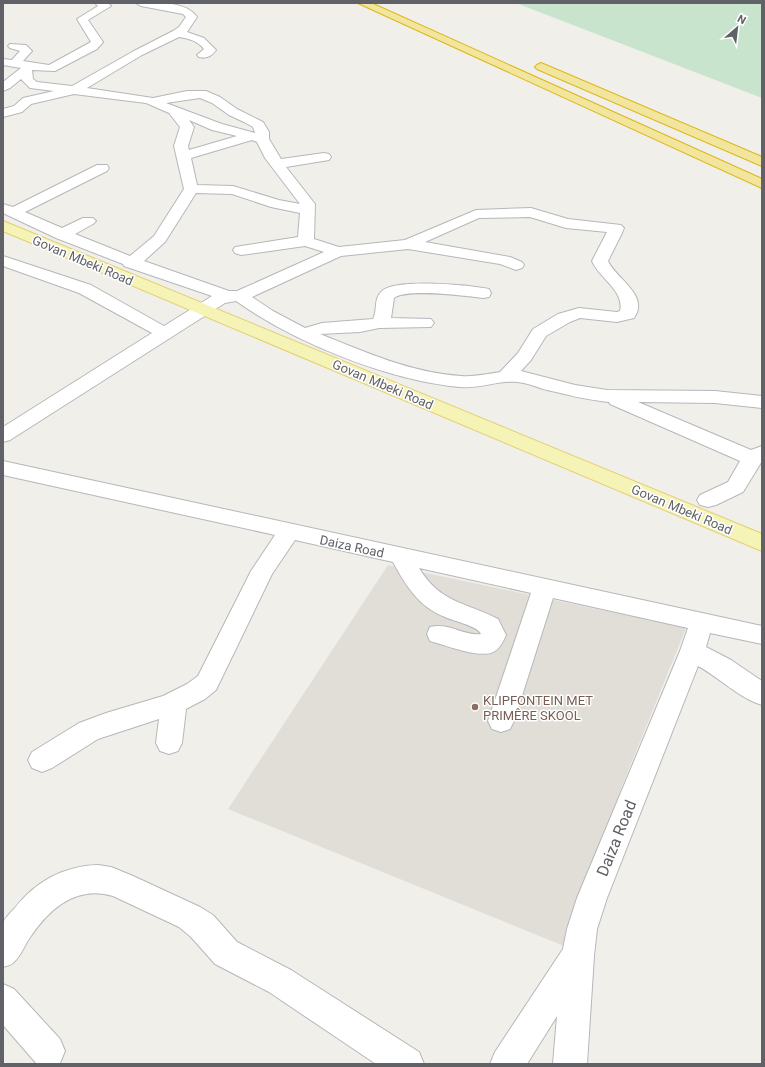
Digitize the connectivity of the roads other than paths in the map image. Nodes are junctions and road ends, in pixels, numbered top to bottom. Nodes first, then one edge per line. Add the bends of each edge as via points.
1 (100, 3) edge
2 (141, 3) edge
3 (363, 3) edge
4 (391, 3) edge
5 (410, 11) dead end
6 (177, 33) junction
7 (14, 46) dead end
8 (204, 54) dead end
9 (3, 62) edge
10 (529, 62) dead end
11 (24, 66) junction
12 (3, 87) edge
13 (75, 90) junction
14 (155, 101) junction
15 (172, 109) junction
16 (3, 113) edge
17 (257, 138) junction
18 (184, 156) junction
19 (324, 157) dead end
20 (762, 162) edge
21 (278, 164) junction
22 (102, 168) dead end
23 (762, 184) edge
24 (191, 189) junction
25 (3, 193) edge
26 (309, 210) junction
27 (5, 213) edge
28 (88, 221) dead end
29 (61, 235) junction
30 (306, 241) junction
31 (408, 244) junction
32 (241, 250) dead end
33 (338, 252) junction
34 (4, 262) edge
35 (130, 263) junction
36 (516, 265) dead end
37 (483, 293) dead end
38 (234, 296) junction
39 (201, 309) junction
40 (425, 323) dead end
41 (379, 324) junction
42 (164, 333) junction
43 (304, 334) junction
44 (507, 376) junction
45 (607, 396) junction
46 (762, 402) edge
47 (3, 436) edge
48 (757, 455) edge
49 (3, 468) edge
50 (708, 500) dead end
51 (289, 532) junction
52 (762, 543) edge
53 (402, 557) junction
54 (545, 587) junction
55 (702, 621) junction
56 (439, 634) dead end
57 (762, 635) edge
58 (692, 651) junction
59 (762, 696) edge
60 (174, 703) junction
61 (501, 722) dead end
62 (169, 743) dead end
63 (42, 760) dead end
64 (3, 952) edge
65 (578, 956) junction
66 (3, 1000) edge
67 (48, 1051) dead end
68 (406, 1064) edge
69 (507, 1064) edge
70 (570, 1064) edge

1 - 11 street via 106,6 82,19 95,38 95,46 51,69
2 - 6 street via 190,9 191,18
3 - 23 highway
4 - 5 highway
6 - 8 street via 194,37 207,44 210,50
6 - 13 street
7 - 11 street via 22,47 26,51
9 - 11 street
10 - 20 highway
11 - 12 street
11 - 13 street via 26,78 32,84
13 - 14 street
13 - 16 street via 30,100 18,109
14 - 15 street
14 - 17 street via 196,89 233,112 253,120 261,128
15 - 17 street via 217,127
15 - 18 street via 187,127 181,144
17 - 18 street
17 - 21 street
18 - 24 street
19 - 21 street
21 - 26 street via 302,193
22 - 27 street
24 - 26 street via 233,190 276,204
24 - 35 street via 167,232 143,255
25 - 27 street via 8,199
26 - 30 street
27 - 29 street
27 - 39 main road, Govan Mbeki Road
28 - 29 street
29 - 35 street
30 - 32 street
30 - 33 street
31 - 33 street
31 - 36 street via 504,260
31 - 44 street via 470,216 490,213 532,212 573,224 616,228 613,240 600,261 628,296 628,314 617,317 579,313 564,318 539,333 526,356
33 - 38 street
34 - 42 street via 85,289
35 - 38 street
37 - 41 street via 414,288 395,290 389,292 384,300 383,318
38 - 39 street
38 - 43 street
39 - 42 street
39 - 52 main road, Govan Mbeki Road
40 - 41 street
41 - 43 street via 326,327
42 - 47 street
43 - 44 street via 377,363 430,378 462,382
44 - 45 street via 526,377 574,391
45 - 46 street via 715,397
45 - 48 street
48 - 50 street via 736,487
49 - 51 street, Daiza Road
51 - 53 street, Daiza Road
51 - 60 street via 262,572 207,683 199,691
53 - 54 street, Daiza Road
53 - 56 street via 424,593 452,611 490,626 494,635 487,644 479,645
54 - 55 street, Daiza Road
54 - 61 street
55 - 57 street, Daiza Road
55 - 58 street, Daiza Road
58 - 59 street via 722,667
58 - 65 street, Daiza Road via 592,898 582,930
60 - 62 street
60 - 63 street via 83,733
64 - 68 street via 24,919 36,905 56,890 74,880 97,879 112,882 188,917 202,926 224,952 279,980 372,1044
65 - 69 street
65 - 70 street, Daiza Road
66 - 67 street

